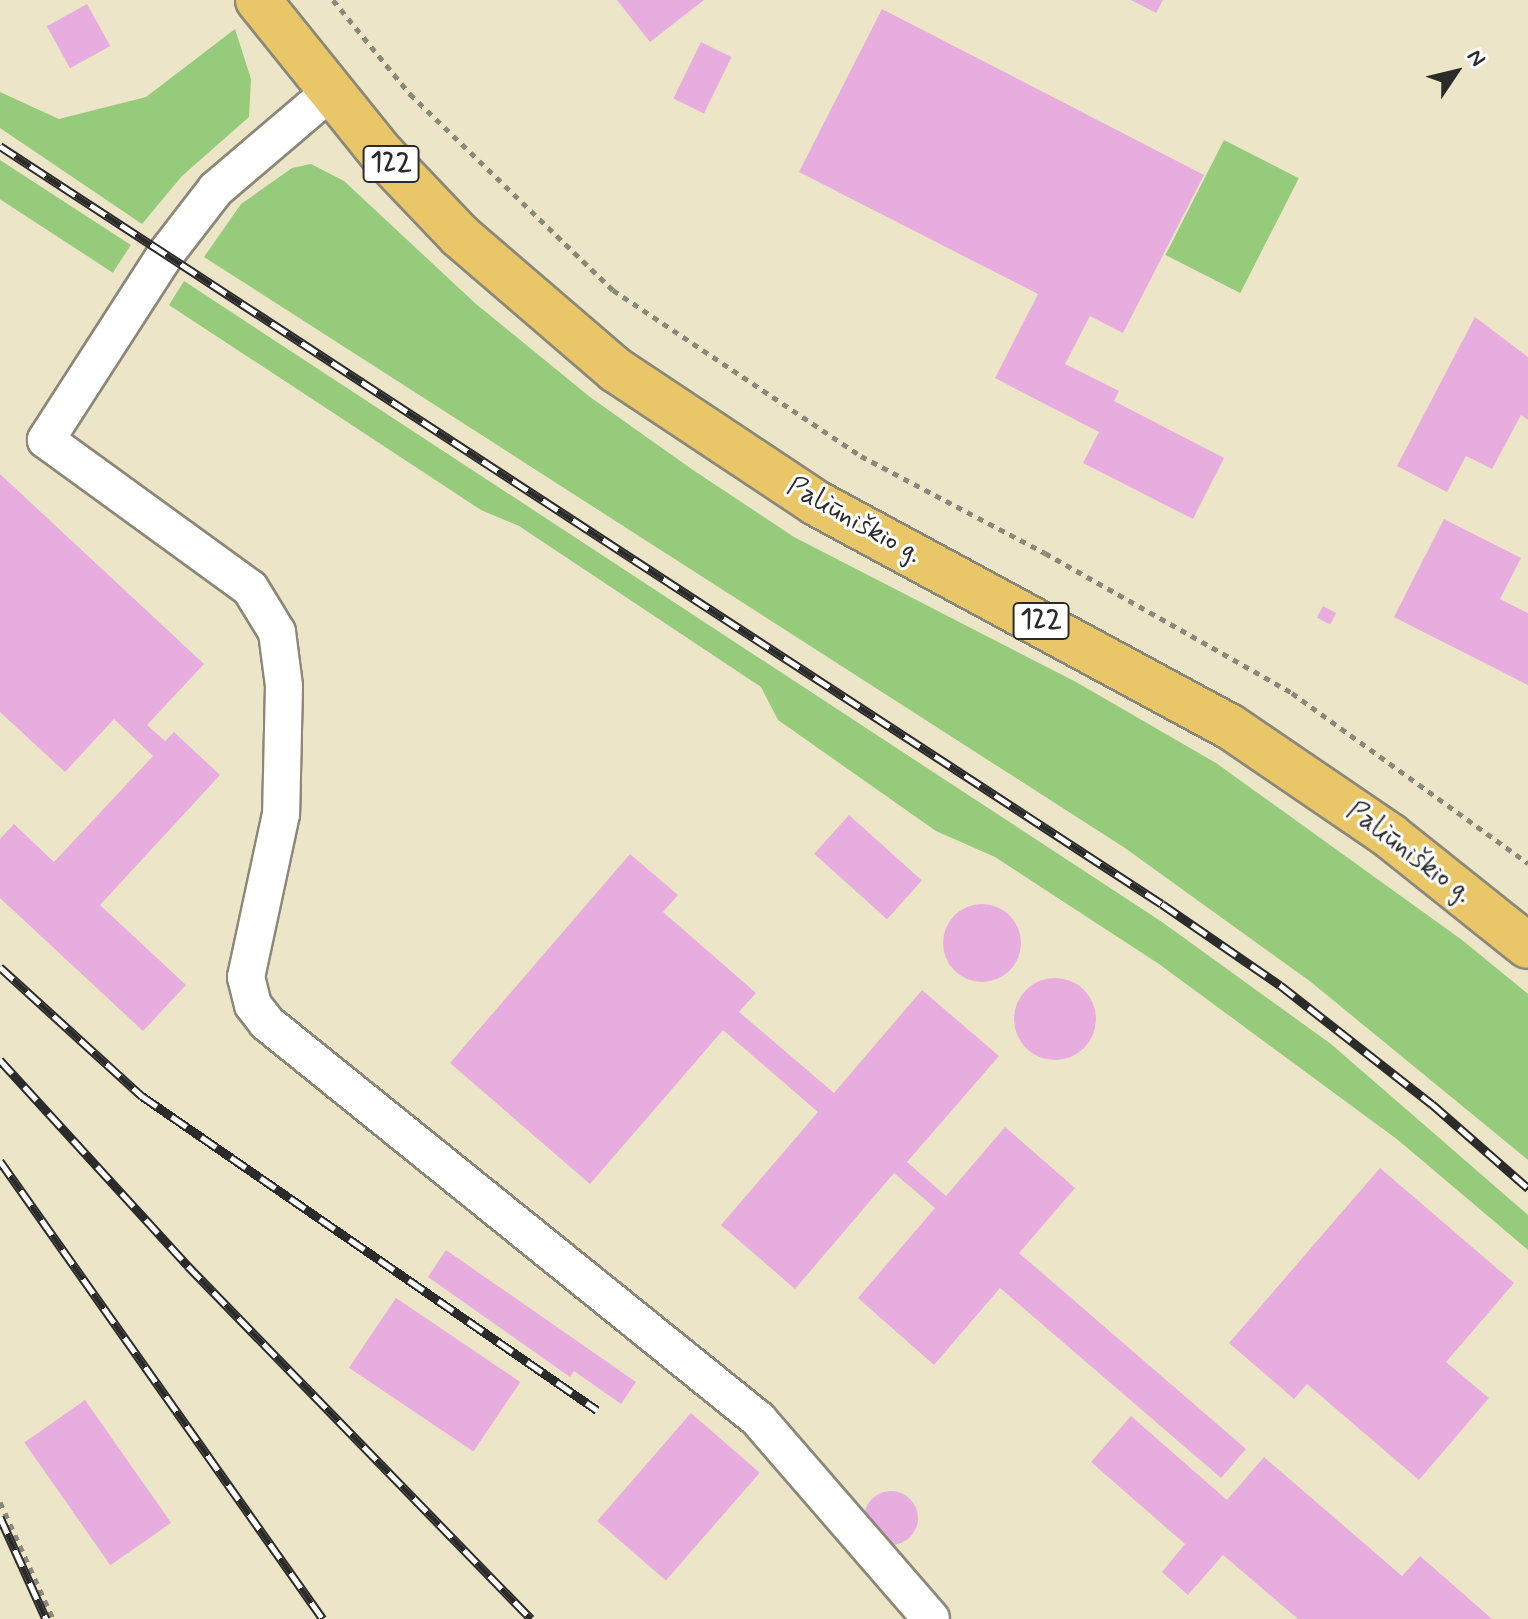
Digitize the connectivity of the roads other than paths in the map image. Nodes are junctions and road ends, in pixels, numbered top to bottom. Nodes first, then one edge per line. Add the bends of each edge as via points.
1 (258, 0) edge
2 (330, 92) junction
3 (1528, 946) edge
4 (931, 1619) edge

1 - 2 main road, Paliūniškio g. / 122
2 - 3 main road, Paliūniškio g. / 122 via 460,236 628,378 816,503 1229,726 1390,836
2 - 4 street via 208,198 46,440 250,588 277,632 284,686 281,814 246,977 253,1005 267,1023 758,1419

